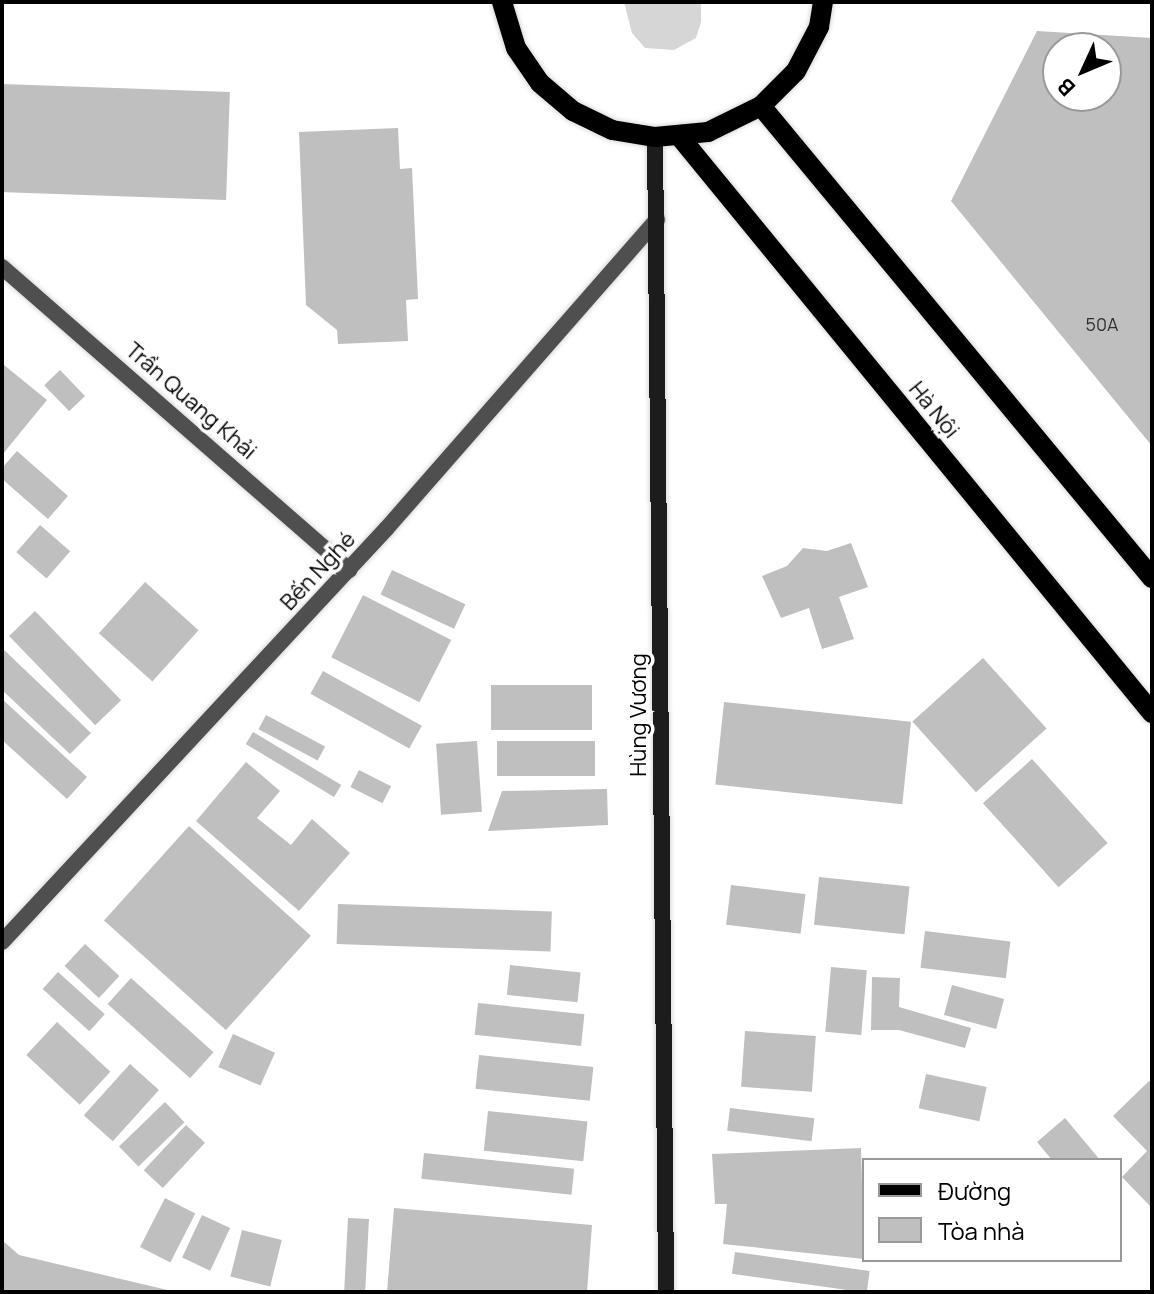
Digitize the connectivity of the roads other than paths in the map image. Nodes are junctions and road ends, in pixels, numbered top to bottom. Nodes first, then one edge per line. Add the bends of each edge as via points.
1 (502, 2) edge
2 (823, 2) edge
3 (761, 106) junction
4 (655, 137) junction
5 (680, 137) junction
6 (657, 220) junction
7 (2, 267) edge
8 (349, 570) junction
9 (1152, 578) edge
10 (1152, 713) edge
11 (2, 942) edge
12 (666, 1292) edge

1 - 4 main road via 516,48 540,83 573,111 612,130
2 - 3 main road via 819,27 796,71
3 - 5 main road via 708,132
3 - 9 main road
4 - 5 main road
4 - 6 main road, Hùng Vương
5 - 10 main road, Hà Nội
6 - 8 street, Bến Nghé
6 - 12 main road, Hùng Vương
7 - 8 street, Trần Quang Khải
8 - 11 street, Bến Nghé

